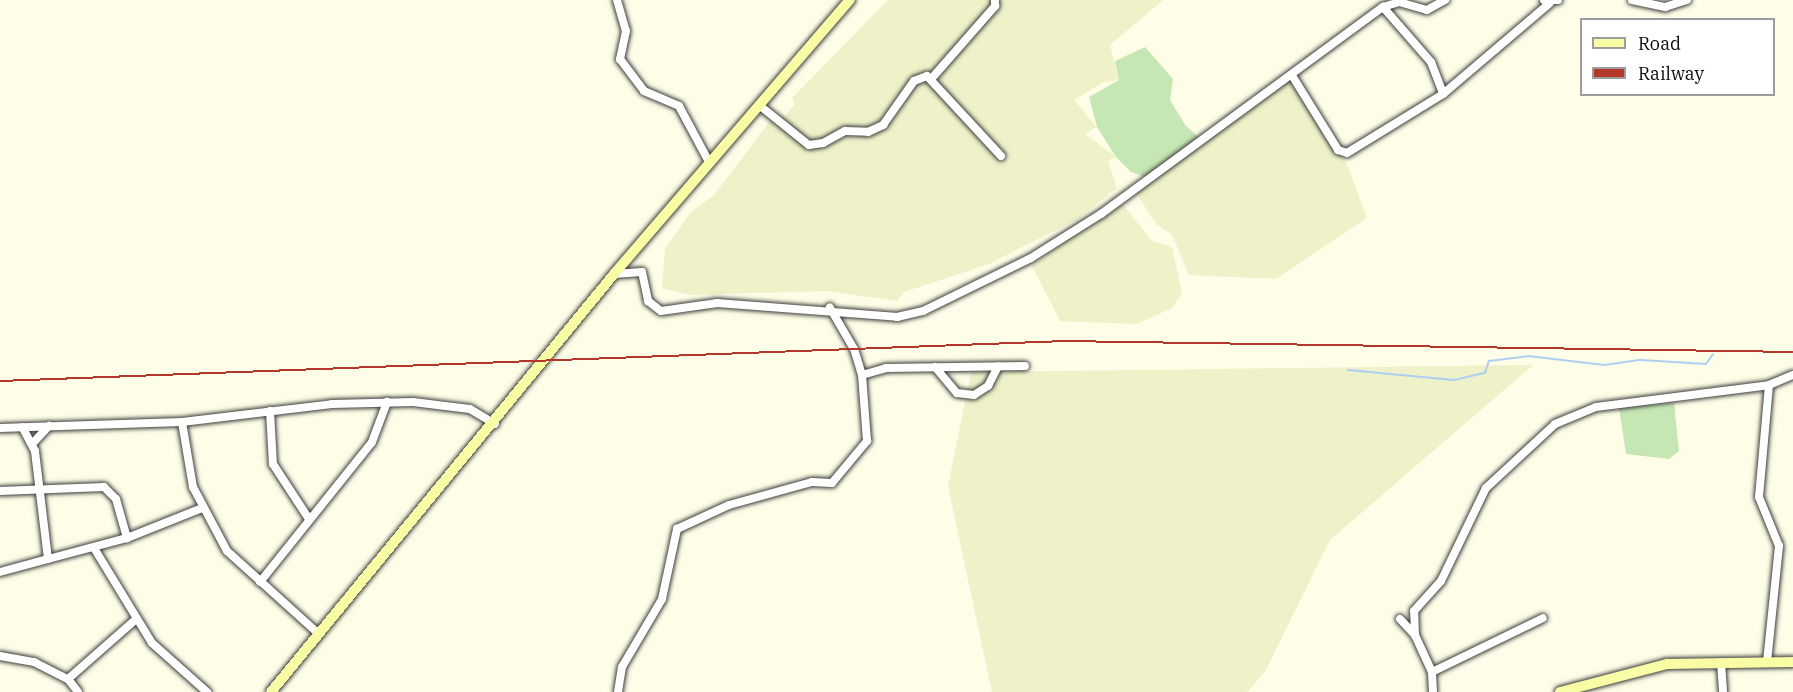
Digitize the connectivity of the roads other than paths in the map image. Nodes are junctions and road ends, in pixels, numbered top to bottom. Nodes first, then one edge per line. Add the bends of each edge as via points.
1 (617, 0) edge
2 (850, 0) edge
3 (1003, 0) edge
4 (1445, 0) edge
5 (1632, 0) edge
6 (1687, 0) edge
7 (1551, 1) edge
8 (995, 3) edge
9 (1383, 7) junction
10 (1293, 77) junction
11 (932, 78) junction
12 (1443, 94) junction
13 (759, 105) junction
14 (1001, 156) dead end
15 (709, 162) junction
16 (614, 274) junction
17 (830, 308) junction
18 (998, 366) junction
19 (1025, 366) dead end
20 (935, 367) junction
21 (862, 375) junction
22 (1793, 375) edge
23 (1769, 385) junction
24 (387, 402) junction
25 (270, 411) junction
26 (182, 422) junction
27 (495, 424) junction
28 (49, 426) junction
29 (22, 427) junction
30 (0, 428) edge
31 (32, 444) junction
32 (36, 490) junction
33 (0, 491) edge
34 (202, 508) junction
35 (309, 519) junction
36 (127, 538) junction
37 (94, 548) junction
38 (48, 559) junction
39 (0, 572) edge
40 (261, 582) junction
41 (1543, 618) dead end
42 (1400, 619) dead end
43 (135, 620) junction
44 (319, 634) junction
45 (1415, 634) junction
46 (0, 656) edge
47 (1721, 662) junction
48 (1767, 662) junction
49 (1793, 662) edge
50 (1432, 672) junction
51 (68, 679) junction
52 (1565, 691) edge
53 (78, 692) edge
54 (207, 692) edge
55 (271, 692) edge
56 (618, 692) edge
57 (1434, 692) edge
58 (1723, 692) edge

1 - 15 street via 626,32 621,59 644,91 679,106
2 - 13 main road
3 - 8 street
4 - 9 street via 1427,10 1399,2
5 - 6 street via 1665,7
7 - 12 street
8 - 11 street
9 - 10 street
9 - 12 street via 1431,62
10 - 12 street via 1342,153
10 - 17 street via 1101,214 945,303 897,317
11 - 13 street via 914,81 883,125 868,132 845,131 823,143 808,145
11 - 14 street
13 - 15 main road
15 - 16 main road
16 - 17 street via 642,272 648,301 662,311 717,303
16 - 27 main road
17 - 21 street via 854,349
18 - 19 street
18 - 20 street
18 - 20 street via 988,386 974,395 957,393
20 - 21 street via 886,368
21 - 56 street via 867,441 832,483 812,482 729,505 677,529 662,599 622,667
22 - 23 street
23 - 45 street via 1596,407 1562,419 1486,488 1441,581 1414,611
23 - 48 street via 1759,497 1779,546
24 - 25 street
24 - 27 street via 448,404
24 - 35 street via 372,442
25 - 26 street
25 - 35 street via 273,464
26 - 28 street
26 - 34 street via 188,470
27 - 44 main road
28 - 29 street
28 - 31 street
29 - 30 street
29 - 31 street
31 - 32 street
32 - 33 street
32 - 36 street via 104,486 116,499
32 - 38 street
34 - 36 street
34 - 40 street via 226,551
35 - 40 street
36 - 37 street
37 - 38 street
37 - 43 street
38 - 39 street
40 - 44 street
41 - 50 street
42 - 45 street
43 - 51 street
43 - 54 street via 152,643
44 - 55 main road
45 - 50 street
46 - 51 street via 34,662
47 - 48 main road
47 - 52 main road via 1650,667
47 - 58 street
48 - 49 main road
50 - 57 street
51 - 53 street

